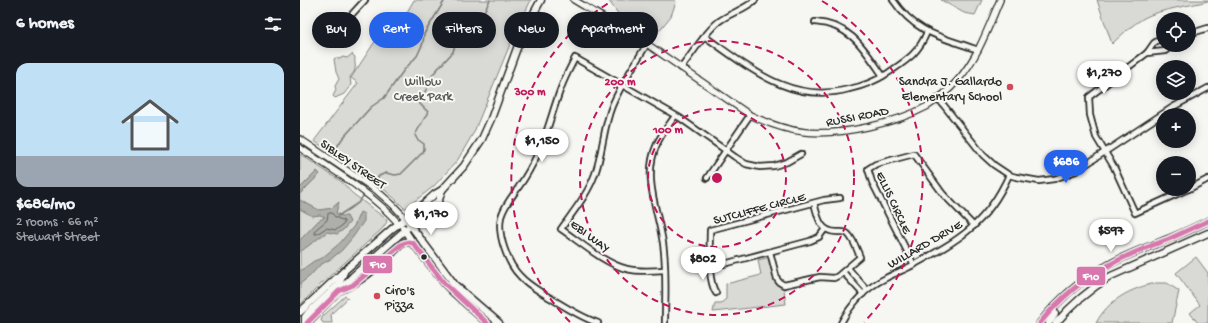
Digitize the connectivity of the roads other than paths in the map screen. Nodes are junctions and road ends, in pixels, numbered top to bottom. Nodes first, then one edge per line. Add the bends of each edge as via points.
1 (365, 0) edge
2 (541, 0) edge
3 (574, 0) edge
4 (755, 0) edge
5 (893, 0) edge
6 (1000, 0) edge
7 (354, 12) edge
8 (594, 12) edge
9 (815, 22) dead end
10 (1208, 28) edge
11 (927, 32) junction
12 (1196, 32) edge
13 (704, 36) junction
14 (1156, 42) edge
15 (645, 48) edge
16 (653, 48) edge
17 (978, 50) junction
18 (1156, 52) edge
19 (1147, 53) junction
20 (681, 68) junction
21 (883, 76) junction
22 (623, 85) junction
23 (1208, 88) edge
24 (938, 98) junction
25 (750, 115) junction
26 (675, 116) junction
27 (300, 139) edge
28 (300, 148) edge
29 (726, 151) junction
30 (1104, 152) junction
31 (801, 154) dead end
32 (1009, 174) junction
33 (707, 178) dead end
34 (1208, 179) edge
35 (1196, 185) edge
36 (442, 190) junction
37 (1172, 196) edge
38 (840, 198) dead end
39 (814, 203) junction
40 (406, 219) junction
41 (1208, 221) edge
42 (399, 224) junction
43 (410, 225) junction
44 (974, 226) junction
45 (825, 229) junction
46 (404, 230) junction
47 (1208, 233) edge
48 (413, 243) junction
49 (770, 252) junction
50 (711, 264) junction
51 (914, 265) junction
52 (848, 268) junction
53 (665, 270) junction
54 (344, 271) junction
55 (843, 272) junction
56 (867, 290) junction
57 (339, 291) junction
58 (716, 293) dead end
59 (862, 294) junction
60 (1053, 308) junction
61 (300, 312) edge
62 (307, 321) edge
63 (487, 323) edge
64 (499, 323) edge
65 (598, 323) edge
66 (665, 323) edge
67 (841, 323) edge
68 (1040, 323) edge
69 (1049, 323) edge
70 (1056, 323) edge

1 - 7 street
2 - 36 main road via 517,48 482,139 464,166
3 - 8 street, RUSSI ROAD
4 - 13 street via 724,18
5 - 11 street via 908,19
6 - 17 street, RUSSI ROAD
9 - 21 street via 833,25 850,34 862,46
10 - 12 street
11 - 17 street
11 - 21 street via 922,44 912,55
13 - 20 street
13 - 21 street via 766,78 795,90 814,93 837,92 865,85
14 - 19 street
15 - 22 street, EBI WAY
16 - 20 street, RUSSI ROAD
17 - 24 street, RUSSI ROAD via 958,80
18 - 19 street
19 - 30 street via 1088,97 1092,124
20 - 25 street, RUSSI ROAD
22 - 26 street
22 - 53 street, EBI WAY via 609,115 592,183 561,229 614,265 637,271
22 - 65 street via 575,58 561,87 538,154 503,210 500,224 501,237 509,259 521,278 570,310
23 - 30 street via 1173,107
24 - 25 street, RUSSI ROAD via 928,106 894,120 833,132 817,133 788,129
24 - 32 street via 988,160
25 - 29 street
26 - 29 street
26 - 53 street via 657,144 650,168 651,186 663,242
27 - 40 street, SIBLEY STREET via 376,190
28 - 42 street, SIBLEY STREET via 370,197
29 - 31 street via 740,161 760,167 781,165
29 - 33 street
30 - 32 street via 1076,171 1054,179 1031,180
30 - 37 street via 1114,167 1135,213
32 - 44 street, WILLARD DRIVE via 994,204
34 - 35 street
36 - 40 main road
36 - 43 main road via 440,200
38 - 39 street
39 - 45 street, SUTCLIFFE CIRCLE via 819,220
39 - 50 street, SUTCLIFFE CIRCLE via 710,230
40 - 42 main road
40 - 43 main road, SIBLEY STREET
41 - 60 main road via 1105,267 1080,283
42 - 46 main road, SIBLEY STREET
42 - 54 main road
43 - 46 main road
43 - 64 main road, SIBLEY STREET via 455,285
44 - 51 street, WILLARD DRIVE via 958,239
44 - 51 street, ELLIS CIRCLE via 943,194 914,154 876,164 868,169 872,182
45 - 49 street via 814,240
45 - 52 street via 847,233 850,237 860,257
46 - 48 main road, SIBLEY STREET
46 - 57 main road
47 - 70 main road via 1111,276 1078,300
48 - 57 main road via 405,242 353,285
48 - 63 main road, SIBLEY STREET via 454,294
49 - 50 street via 724,264
49 - 55 street via 777,279 784,285 820,277 834,278
50 - 58 street via 712,284
51 - 56 street, WILLARD DRIVE via 884,278
52 - 55 street
52 - 56 street
53 - 66 street
54 - 61 main road
54 - 62 main road via 339,284 310,310
55 - 59 street
56 - 59 street, WILLARD DRIVE
57 - 62 main road
59 - 67 street, WILLARD DRIVE
60 - 68 main road
60 - 69 main road via 1055,315

